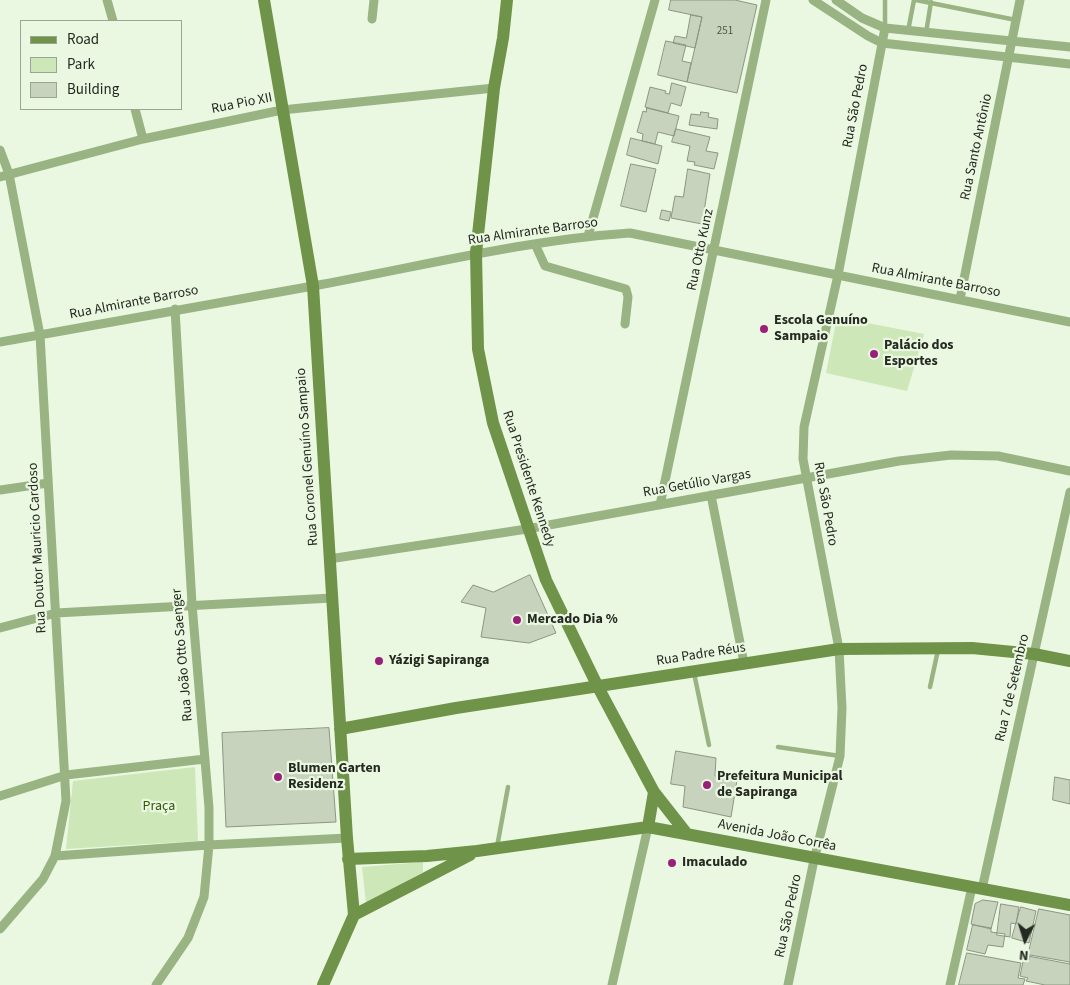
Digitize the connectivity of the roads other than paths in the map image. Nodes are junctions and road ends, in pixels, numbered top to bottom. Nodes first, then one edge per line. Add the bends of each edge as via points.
1 (107, 0) edge
2 (264, 0) edge
3 (374, 0) edge
4 (506, 0) edge
5 (655, 0) edge
6 (766, 0) edge
7 (814, 0) edge
8 (836, 0) edge
9 (885, 0) edge
10 (915, 0) edge
11 (1020, 0) edge
12 (931, 1) edge
13 (372, 19) dead end
14 (113, 20) edge
15 (1016, 20) junction
16 (886, 28) junction
17 (908, 31) junction
18 (926, 33) junction
19 (1013, 41) junction
20 (882, 43) junction
21 (1070, 47) edge
22 (1009, 58) junction
23 (1070, 64) edge
24 (494, 88) junction
25 (135, 110) edge
26 (282, 110) junction
27 (143, 139) junction
28 (0, 150) edge
29 (4, 176) edge
30 (588, 236) junction
31 (535, 244) junction
32 (715, 250) junction
33 (476, 253) junction
34 (838, 275) junction
35 (313, 286) junction
36 (960, 299) junction
37 (176, 309) junction
38 (1070, 322) edge
39 (625, 324) dead end
40 (40, 335) junction
41 (0, 342) edge
42 (1070, 471) edge
43 (805, 479) junction
44 (48, 483) junction
45 (0, 490) edge
46 (1070, 492) edge
47 (711, 495) junction
48 (660, 505) junction
49 (527, 529) junction
50 (329, 559) junction
51 (332, 598) junction
52 (192, 604) junction
53 (56, 613) junction
54 (0, 628) edge
55 (938, 648) junction
56 (839, 649) junction
57 (1034, 654) junction
58 (1070, 661) edge
59 (744, 663) junction
60 (694, 671) junction
61 (598, 687) junction
62 (930, 687) dead end
63 (340, 729) junction
64 (709, 746) dead end
65 (778, 747) dead end
66 (840, 756) junction
67 (205, 759) junction
68 (66, 775) junction
69 (508, 787) dead end
70 (654, 792) junction
71 (0, 796) edge
72 (648, 827) junction
73 (688, 834) junction
74 (347, 838) junction
75 (208, 845) junction
76 (497, 848) junction
77 (477, 851) junction
78 (54, 856) junction
79 (427, 856) junction
80 (348, 859) junction
81 (814, 860) junction
82 (432, 874) junction
83 (977, 888) junction
84 (1070, 905) edge
85 (354, 915) junction
86 (0, 929) edge
87 (156, 985) edge
88 (322, 985) edge
89 (612, 985) edge
90 (788, 985) edge
91 (950, 985) edge

1 - 14 street
2 - 26 main road, Rua Coronel Genuíno Sampaio
3 - 13 street
4 - 24 main road, Rua Presidente Kennedy
5 - 30 street
6 - 32 street, Rua Otto Kunz
7 - 20 street
8 - 16 street via 862,18
9 - 16 lane
10 - 12 lane
10 - 17 lane
11 - 15 street, Rua Santo Antônio
12 - 15 lane
12 - 18 lane
15 - 19 street, Rua Santo Antônio
16 - 17 street
16 - 20 street, Rua São Pedro
17 - 18 street
18 - 19 street
19 - 21 street
19 - 22 street, Rua Santo Antônio
20 - 22 street
20 - 34 street, Rua São Pedro
22 - 23 street
22 - 36 street, Rua Santo Antônio
24 - 26 street, Rua Pio XII
24 - 33 main road, Rua Presidente Kennedy
25 - 27 street
26 - 27 street, Rua Pio XII
26 - 35 main road, Rua Coronel Genuíno Sampaio
27 - 29 street, Rua Pio XII
28 - 29 street, Rua Doutor Mauricio Cardoso
29 - 40 street, Rua Doutor Mauricio Cardoso
30 - 31 street, Rua Almirante Barroso
30 - 32 street, Rua Almirante Barroso via 630,233
31 - 33 street, Rua Almirante Barroso
31 - 39 street via 546,266 626,289
32 - 34 street, Rua Almirante Barroso
32 - 48 street, Rua Otto Kunz
33 - 35 street, Rua Almirante Barroso
33 - 49 main road, Rua Presidente Kennedy via 478,350 493,423
34 - 36 street, Rua Almirante Barroso
34 - 43 street, Rua São Pedro via 804,427
35 - 37 street, Rua Almirante Barroso
35 - 50 main road, Rua Coronel Genuíno Sampaio
36 - 38 street, Rua Almirante Barroso
37 - 40 street, Rua Almirante Barroso
37 - 52 street, Rua João Otto Saenger
40 - 41 street, Rua Almirante Barroso
40 - 44 street, Rua Doutor Mauricio Cardoso
42 - 43 street, Rua Getúlio Vargas via 998,456 951,456 899,461
43 - 47 street, Rua Getúlio Vargas
43 - 56 street, Rua São Pedro
44 - 45 street
44 - 53 street, Rua Doutor Mauricio Cardoso
46 - 57 street, Rua 7 de Setembro
47 - 48 street, Rua Getúlio Vargas
47 - 59 street
48 - 49 street, Rua Getúlio Vargas
49 - 50 street, Rua Getúlio Vargas
49 - 61 main road, Rua Presidente Kennedy via 546,580
50 - 51 main road, Rua Coronel Genuíno Sampaio
51 - 52 street
51 - 63 main road, Rua Coronel Genuíno Sampaio
52 - 53 street
52 - 67 street, Rua João Otto Saenger
53 - 54 street
53 - 68 street, Rua Doutor Mauricio Cardoso
55 - 56 main road, Rua Padre Réus
55 - 57 main road, Rua Padre Réus
55 - 62 lane
56 - 59 main road, Rua Padre Réus
56 - 66 street, Rua São Pedro
57 - 58 main road, Rua Padre Réus
57 - 83 street, Rua 7 de Setembro
59 - 60 main road, Rua Padre Réus
60 - 61 main road, Rua Padre Réus
60 - 64 lane
61 - 63 main road, Rua Padre Réus
61 - 70 main road, Rua Presidente Kennedy
63 - 74 main road, Rua Coronel Genuíno Sampaio
65 - 66 lane
66 - 81 street, Rua São Pedro
67 - 68 street
67 - 75 street, Rua João Otto Saenger
68 - 71 street
68 - 78 street, Rua Doutor Mauricio Cardoso via 66,801
69 - 76 lane
70 - 72 main road
70 - 73 main road, Rua Presidente Kennedy
72 - 73 main road, Avenida João Corrêa
72 - 76 main road, Avenida João Corrêa
72 - 89 street
73 - 81 main road, Avenida João Corrêa
74 - 75 street
74 - 80 main road, Rua Coronel Genuíno Sampaio
75 - 78 street
75 - 87 street, Rua João Otto Saenger via 204,897 188,938
76 - 77 main road, Avenida João Corrêa
77 - 79 main road, Avenida João Corrêa
77 - 82 main road, Avenida João Corrêa
78 - 86 street, Rua Doutor Mauricio Cardoso via 43,879
79 - 80 main road, Avenida João Corrêa
79 - 82 main road via 432,860
80 - 85 main road, Rua Coronel Genuíno Sampaio
81 - 83 main road, Avenida João Corrêa
81 - 90 street, Rua São Pedro
82 - 85 main road, Avenida João Corrêa
83 - 84 main road, Avenida João Corrêa
83 - 91 street, Rua 7 de Setembro
85 - 88 main road

